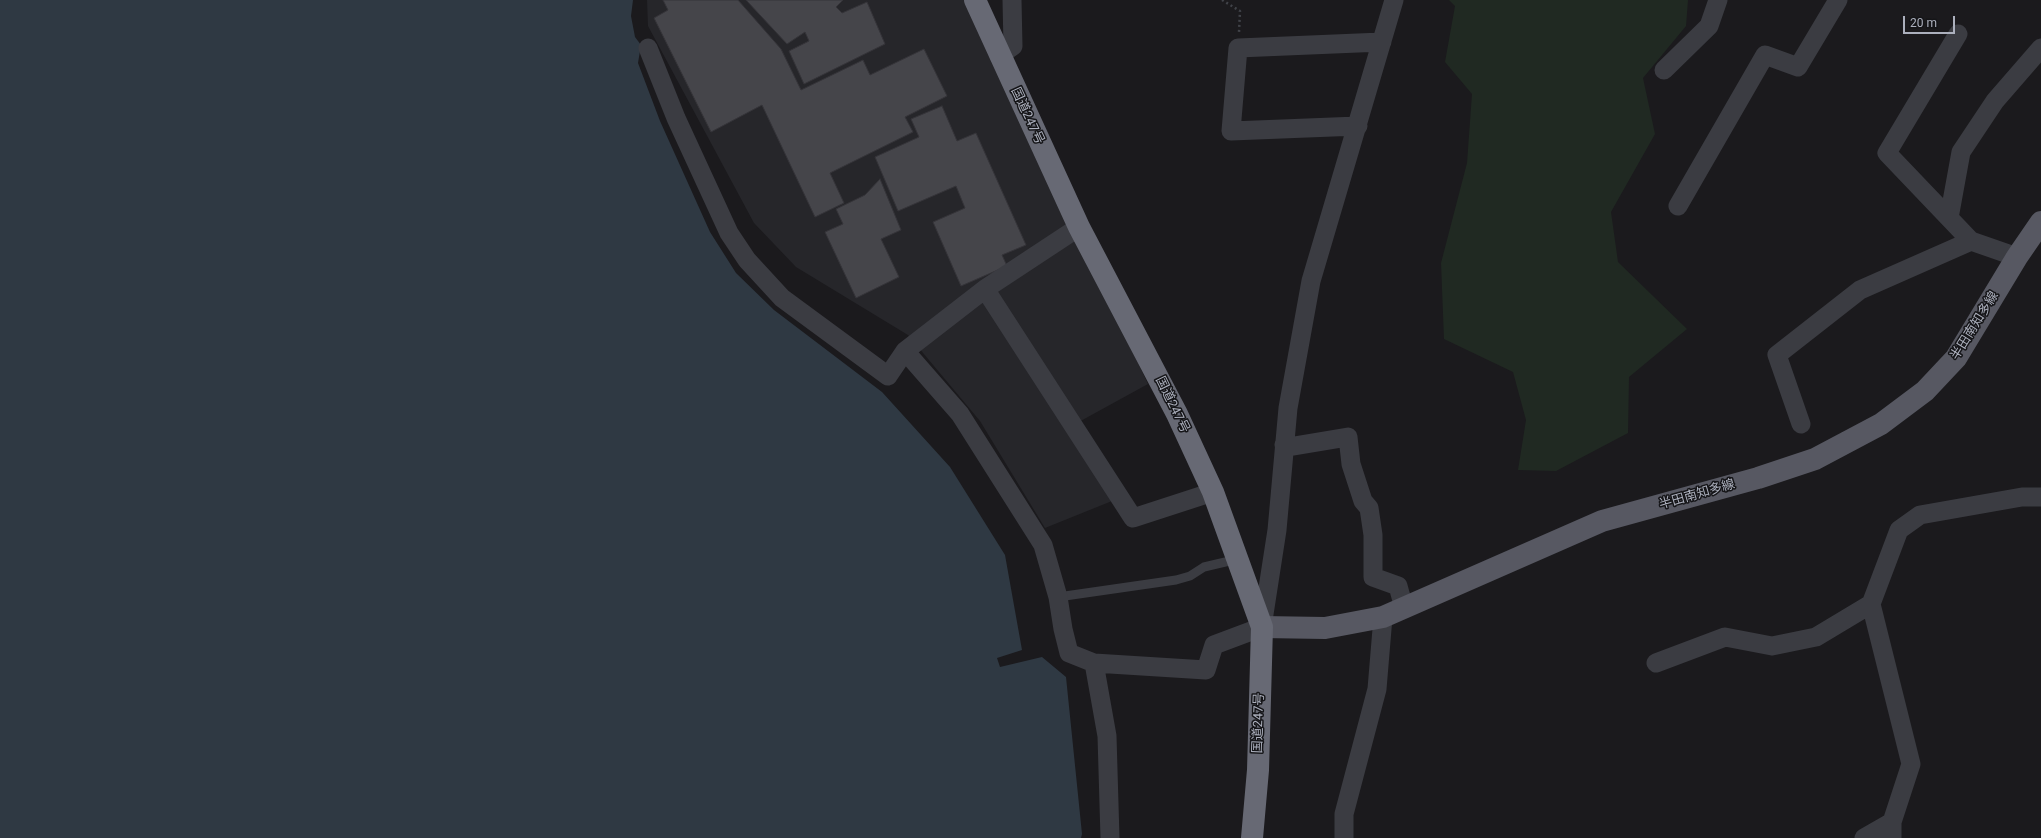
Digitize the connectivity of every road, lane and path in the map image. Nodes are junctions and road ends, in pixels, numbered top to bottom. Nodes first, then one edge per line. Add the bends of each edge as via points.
1 (975, 0) edge
2 (1012, 0) edge
3 (1222, 0) edge
4 (1394, 0) edge
5 (1718, 0) edge
6 (1838, 0) edge
7 (1958, 34) dead end
8 (1382, 42) junction
9 (648, 48) dead end
10 (1238, 48) junction
11 (2041, 48) edge
12 (1000, 56) junction
13 (1664, 70) dead end
14 (1358, 126) junction
15 (1678, 206) dead end
16 (1949, 218) junction
17 (2041, 222) edge
18 (1079, 227) junction
19 (1971, 240) junction
20 (2017, 257) junction
21 (985, 289) junction
22 (905, 351) junction
23 (1801, 424) dead end
24 (1284, 445) junction
25 (1212, 492) junction
26 (2041, 497) edge
27 (1238, 559) junction
28 (1058, 597) junction
29 (1871, 604) junction
30 (1404, 608) junction
31 (1383, 617) junction
32 (1262, 627) junction
33 (1094, 663) junction
34 (1656, 663) dead end
35 (1892, 830) edge
36 (1110, 838) edge
37 (1252, 838) edge
38 (1344, 838) edge
39 (1864, 838) edge

1 - 12 highway, 国道247号
2 - 12 street via 1013,46
3 - 10 path via 1240,11
4 - 8 street
5 - 13 street via 1709,26
6 - 15 street via 1798,67 1765,55
7 - 16 street via 1887,153
8 - 10 street
8 - 14 street
9 - 22 street via 676,118 726,226 747,260 782,298 888,376
10 - 14 street via 1231,131
11 - 16 street via 1995,101 1961,152
12 - 18 highway, 国道247号
14 - 24 street via 1311,281 1288,408
16 - 19 street
17 - 20 main road, 半田南知多線
18 - 21 street
18 - 25 highway, 国道247号 via 1177,414
19 - 20 street
19 - 23 street via 1860,290 1778,355
20 - 30 main road, 半田南知多線 via 1956,358 1925,391 1881,424 1815,459 1758,478 1602,521
21 - 22 street
21 - 25 street via 1133,518
22 - 28 street via 960,414 1043,545
24 - 30 street via 1294,446 1348,436 1351,464 1363,501 1369,508 1373,535 1373,577 1398,586
24 - 32 street via 1277,530
25 - 27 highway, 国道247号
26 - 29 street via 2022,497 1920,515 1899,530
27 - 28 lane via 1204,567 1190,576 1176,580
27 - 32 highway, 国道247号
28 - 33 street via 1069,653
29 - 34 street via 1816,637 1772,646 1725,637
29 - 35 street via 1911,764
30 - 31 main road, 半田南知多線
31 - 32 main road, 半田南知多線 via 1325,628
31 - 38 street via 1376,689 1344,814
32 - 33 street via 1214,645 1206,670
32 - 37 highway, 国道247号 via 1258,770
33 - 36 street via 1107,736
35 - 39 street

